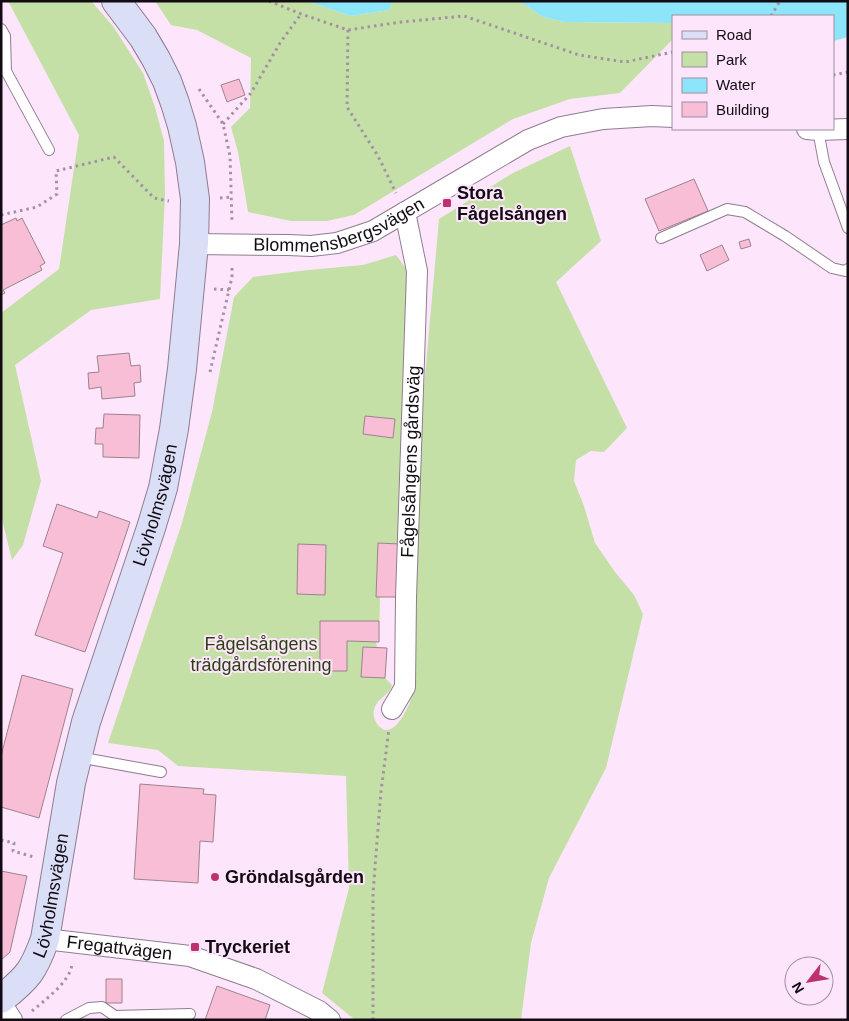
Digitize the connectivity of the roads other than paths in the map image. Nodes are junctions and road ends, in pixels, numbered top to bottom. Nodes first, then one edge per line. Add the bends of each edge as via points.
1 (116, 1) edge
2 (1, 29) edge
3 (672, 116) edge
4 (834, 129) edge
5 (848, 129) edge
6 (813, 130) edge
7 (48, 150) dead end
8 (405, 212) junction
9 (848, 228) edge
10 (661, 238) dead end
11 (194, 244) junction
12 (848, 269) edge
13 (392, 709) road end
14 (78, 757) junction
15 (161, 772) dead end
16 (45, 939) junction
17 (1, 999) edge
18 (1, 1003) edge
19 (190, 1014) dead end
20 (12, 1020) edge
21 (66, 1020) edge
22 (330, 1020) edge

1 - 11 street, Lövholmsvägen via 143,37 175,103 190,162 195,199
2 - 7 lane via 5,36 6,71
3 - 8 street, Blommensbergsvägen via 603,119 561,127 528,140
4 - 5 street
6 - 9 lane
8 - 11 street, Blommensbergsvägen via 373,231 338,243 311,246
8 - 13 street, Fågelsångens gårdsväg via 417,270 405,687
10 - 12 lane via 727,209 745,212 832,268
11 - 14 street, Lövholmsvägen via 182,369 163,488 86,722
14 - 15 lane
14 - 16 street, Lövholmsvägen
16 - 17 street, Lövholmsvägen via 30,973
16 - 22 street, Fregattvägen via 190,956 256,979 319,1011
18 - 20 street
19 - 21 lane via 115,1016 102,1007 89,1008

